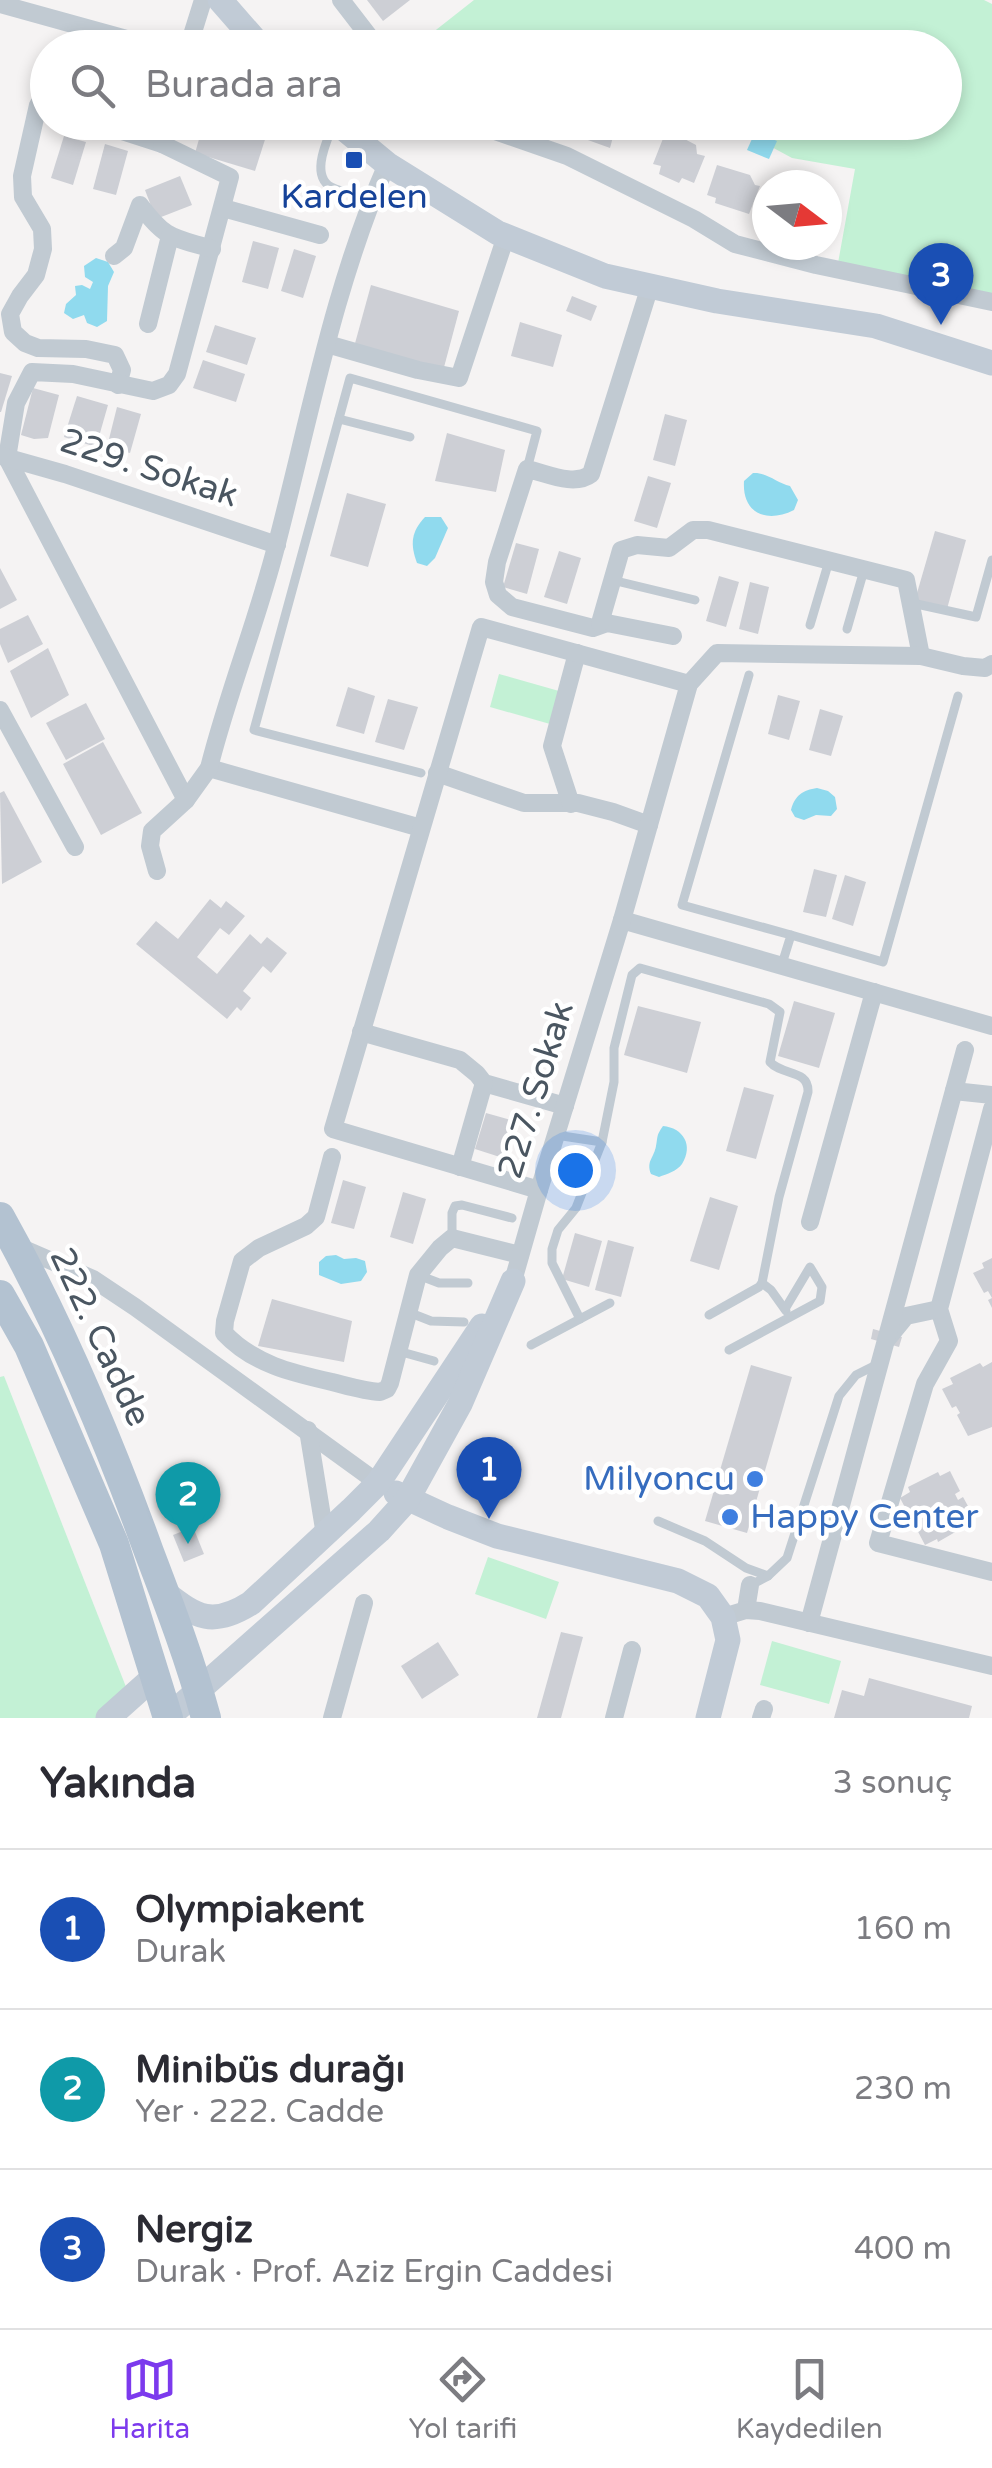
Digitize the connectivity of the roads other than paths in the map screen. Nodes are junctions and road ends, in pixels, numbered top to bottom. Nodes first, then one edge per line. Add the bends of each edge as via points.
1 (203, 0) edge
2 (220, 0) edge
3 (341, 0) edge
4 (0, 4) edge
5 (94, 30) edge
6 (194, 30) edge
7 (246, 30) edge
8 (364, 30) edge
9 (30, 140) edge
10 (150, 140) edge
11 (163, 140) edge
12 (328, 140) edge
13 (357, 140) edge
14 (521, 140) edge
15 (162, 144) junction
16 (387, 164) junction
17 (374, 198) junction
18 (223, 208) junction
19 (320, 235) dead end
20 (170, 236) junction
21 (506, 236) junction
22 (212, 249) junction
23 (114, 256) dead end
24 (650, 286) junction
25 (992, 302) edge
26 (148, 324) dead end
27 (326, 344) junction
28 (992, 363) edge
29 (118, 385) junction
30 (339, 418) junction
31 (410, 437) dead end
32 (4, 457) edge
33 (527, 469) junction
34 (277, 545) junction
35 (992, 560) edge
36 (829, 561) junction
37 (864, 570) junction
38 (612, 580) junction
39 (989, 584) edge
40 (695, 600) dead end
41 (909, 602) junction
42 (600, 624) junction
43 (810, 626) dead end
44 (847, 629) dead end
45 (673, 636) dead end
46 (577, 653) junction
47 (921, 656) junction
48 (992, 664) edge
49 (749, 675) dead end
50 (690, 684) junction
51 (958, 696) dead end
52 (0, 710) edge
53 (209, 768) junction
54 (429, 773) junction
55 (186, 800) junction
56 (571, 804) junction
57 (649, 825) junction
58 (421, 828) junction
59 (75, 847) dead end
60 (157, 871) dead end
61 (622, 920) junction
62 (791, 935) junction
63 (782, 964) junction
64 (874, 992) junction
65 (992, 1026) edge
66 (361, 1032) junction
67 (966, 1050) dead end
68 (484, 1084) junction
69 (954, 1092) junction
70 (992, 1095) edge
71 (564, 1106) junction
72 (992, 1109) edge
73 (556, 1135) junction
74 (602, 1142) junction
75 (332, 1157) dead end
76 (460, 1167) junction
77 (538, 1190) junction
78 (0, 1217) edge
79 (512, 1218) dead end
80 (810, 1222) dead end
81 (452, 1238) junction
82 (17, 1246) junction
83 (520, 1255) junction
84 (418, 1274) junction
85 (513, 1281) junction
86 (762, 1283) junction
87 (468, 1284) dead end
88 (0, 1295) edge
89 (610, 1303) dead end
90 (939, 1309) junction
91 (408, 1312) junction
92 (787, 1313) junction
93 (709, 1315) dead end
94 (580, 1319) junction
95 (464, 1322) dead end
96 (884, 1342) junction
97 (531, 1345) dead end
98 (729, 1350) dead end
99 (398, 1351) junction
100 (434, 1361) dead end
101 (878, 1364) junction
102 (308, 1430) junction
103 (378, 1482) junction
104 (407, 1500) junction
105 (658, 1520) dead end
106 (324, 1536) junction
107 (992, 1572) edge
108 (768, 1576) junction
109 (750, 1585) joint
110 (164, 1592) junction
111 (364, 1603) dead end
112 (734, 1614) junction
113 (809, 1623) junction
114 (632, 1650) dead end
115 (992, 1666) edge
116 (155, 1676) junction
117 (202, 1704) edge
118 (108, 1718) edge
119 (168, 1718) edge
120 (332, 1718) edge
121 (614, 1718) edge
122 (708, 1718) edge

1 - 6 street
2 - 7 street
3 - 8 street
4 - 5 street
9 - 29 street via 23,197 42,229 43,250 36,276 10,314 12,332 38,348 114,354 122,370
10 - 15 street
11 - 15 street
12 - 17 lane via 323,178
13 - 16 street
14 - 25 street via 567,156 736,244
15 - 18 street via 230,176
16 - 17 street
16 - 21 street
17 - 27 street
18 - 19 street
18 - 22 street
20 - 22 street
20 - 23 street via 140,205 124,248
20 - 26 street
21 - 24 street via 605,276
21 - 27 street via 460,378
22 - 29 street via 178,374 153,391
24 - 28 street via 876,326
24 - 33 street via 591,474 574,480
27 - 34 street
29 - 32 street via 32,372 16,403
30 - 31 lane
30 - 33 lane via 350,378 536,431
30 - 54 lane via 254,730
32 - 34 street, 229. Sokak
32 - 55 street
33 - 42 street via 497,562 498,595 512,607 593,628
34 - 53 street
35 - 39 lane
36 - 37 street
36 - 38 street via 693,530 669,548 624,547
36 - 43 lane
37 - 41 street via 906,580
37 - 44 lane
38 - 40 lane
38 - 42 street
39 - 41 lane via 976,617
41 - 47 street
42 - 45 street
46 - 50 street
46 - 54 street via 481,627
46 - 56 street via 552,746
47 - 48 street via 963,666
47 - 50 street via 718,653
49 - 62 lane via 682,905
50 - 57 street, 227. Sokak
51 - 62 lane via 883,962
52 - 59 street
53 - 55 street
53 - 58 street
54 - 56 street via 524,803
54 - 58 street
55 - 60 street via 152,830
56 - 57 street
57 - 61 street, 227. Sokak
58 - 66 street
61 - 63 street
61 - 71 street, 227. Sokak
62 - 63 lane
63 - 64 street
64 - 65 street
64 - 80 street
66 - 68 street via 460,1060
66 - 76 street via 333,1129
67 - 69 street
68 - 71 street
68 - 76 street
69 - 70 street
69 - 96 street
71 - 73 street, 227. Sokak
72 - 90 street
73 - 74 lane
73 - 77 street, 227. Sokak
74 - 86 lane via 614,1048 636,970 778,1009 770,1062 804,1078 808,1092
74 - 94 lane via 552,1249 552,1263
75 - 99 street via 316,1217 242,1261 224,1333 266,1364 376,1393 387,1389
76 - 77 street
77 - 83 street, 227. Sokak
78 - 82 main road, 222. Cadde
79 - 81 lane via 456,1206
81 - 83 street
81 - 84 street
82 - 102 street via 93,1279
82 - 110 main road, 222. Cadde via 111,1447
83 - 85 street, 227. Sokak
84 - 87 lane
84 - 91 street
85 - 103 street
85 - 104 street via 460,1404
86 - 92 lane
86 - 93 lane
88 - 116 main road, 222. Cadde via 29,1346 114,1544
89 - 94 lane
90 - 96 street via 906,1316
90 - 107 street via 949,1340 925,1384 878,1543
91 - 95 lane via 424,1320
91 - 99 street
92 - 92 lane via 795,1295 810,1267 822,1287 820,1301
92 - 98 lane
94 - 97 lane
96 - 101 street
99 - 100 lane
101 - 108 lane via 856,1375 840,1396 787,1558
101 - 113 street
102 - 103 street
102 - 106 street
103 - 104 street
103 - 106 street
104 - 112 street via 497,1536 678,1581
104 - 117 street
105 - 108 lane
106 - 110 street via 232,1615 202,1615
108 - 109 lane
109 - 112 street
110 - 117 main road, 222. Cadde
111 - 120 street
112 - 113 street via 760,1610
112 - 122 street
113 - 115 street
114 - 121 street
116 - 118 street
116 - 119 main road, 222. Cadde
117 - 119 street

